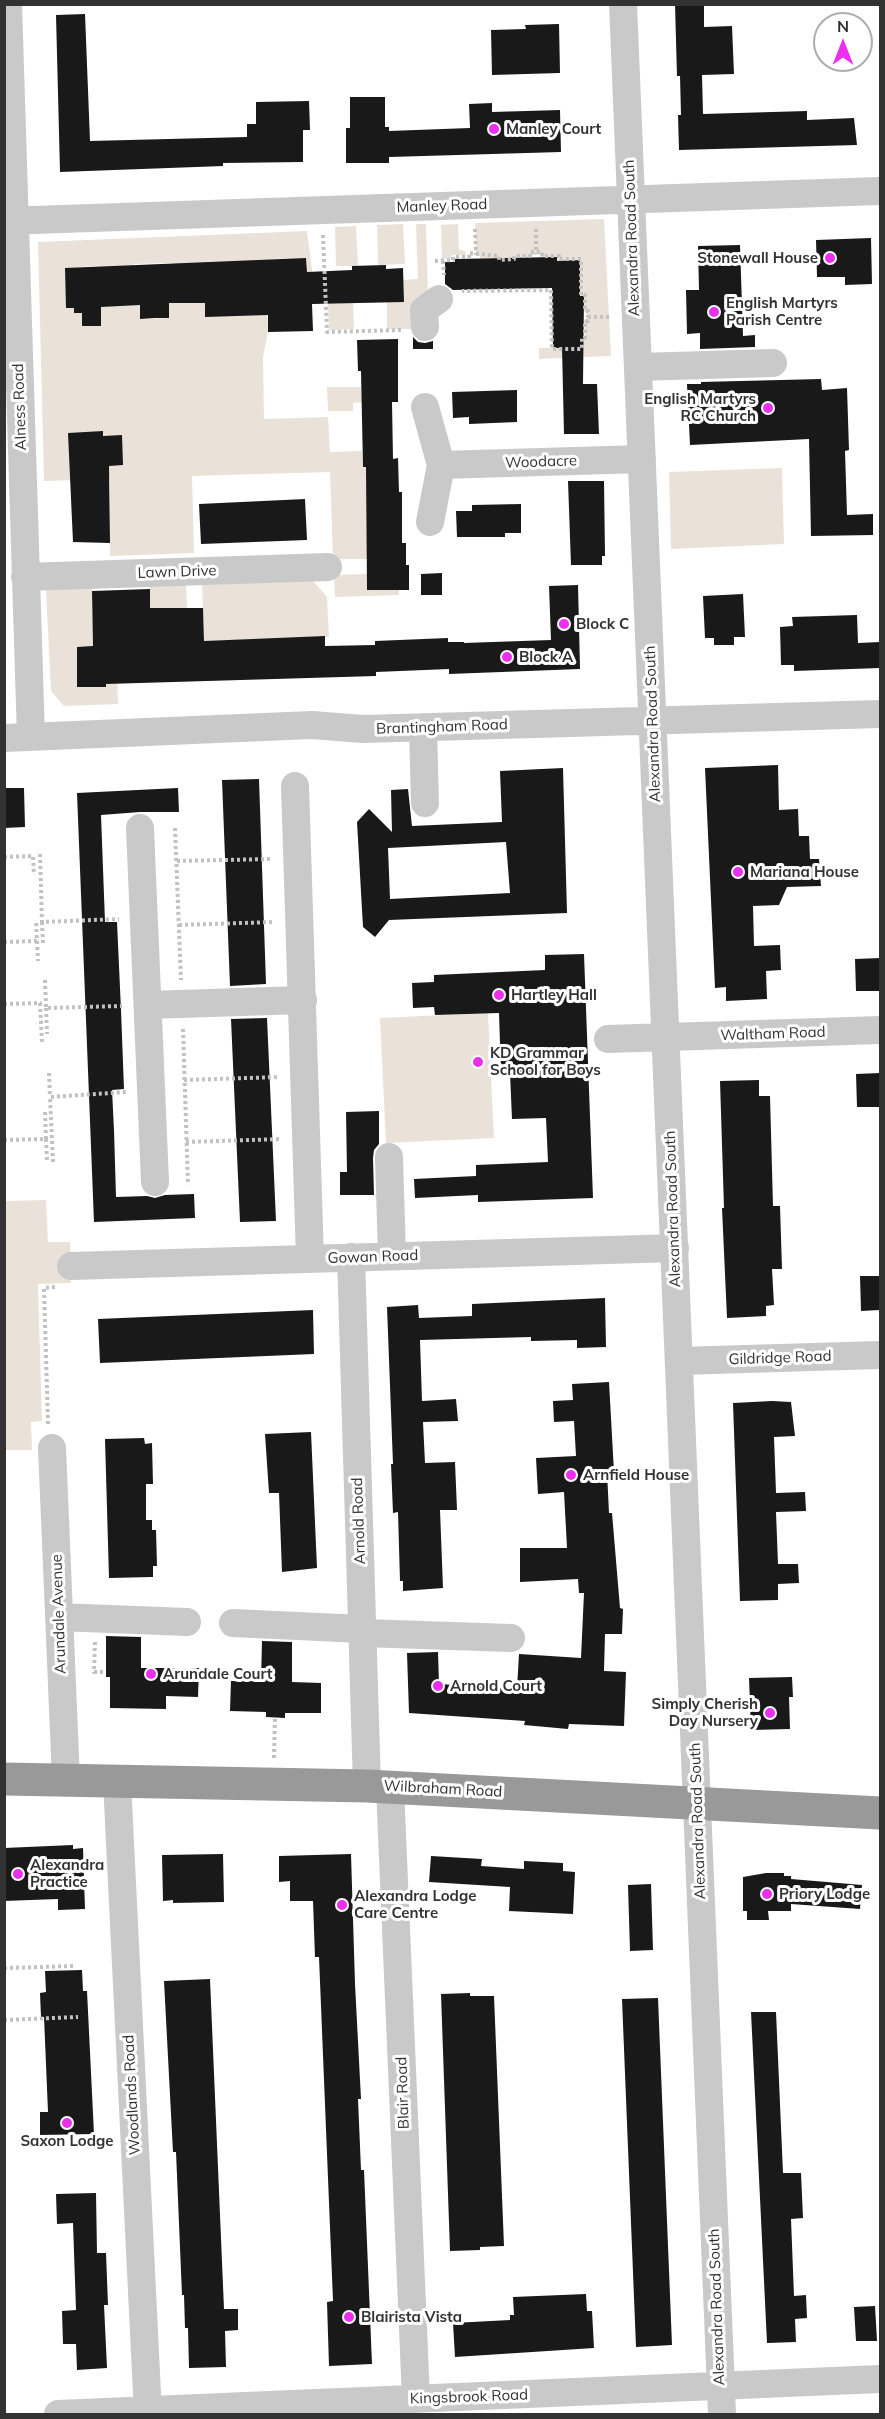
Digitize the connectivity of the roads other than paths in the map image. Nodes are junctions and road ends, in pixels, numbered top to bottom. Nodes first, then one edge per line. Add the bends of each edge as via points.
1 (8, 4) edge
2 (623, 4) edge
3 (880, 191) edge
4 (631, 199) junction
5 (10, 221) edge
6 (446, 291) road end
7 (413, 329) road end
8 (773, 363) dead end
9 (638, 367) junction
10 (425, 407) dead end
11 (642, 459) junction
12 (441, 465) junction
13 (430, 522) dead end
14 (328, 567) dead end
15 (26, 577) junction
16 (880, 714) edge
17 (653, 722) junction
18 (423, 728) junction
19 (18, 737) edge
20 (295, 786) dead end
21 (425, 803) dead end
22 (140, 828) dead end
23 (303, 1000) junction
24 (148, 1005) junction
25 (880, 1030) edge
26 (666, 1038) junction
27 (608, 1039) dead end
28 (389, 1157) dead end
29 (155, 1182) dead end
30 (675, 1248) junction
31 (392, 1256) junction
32 (351, 1257) junction
33 (310, 1259) junction
34 (69, 1276) road end
35 (880, 1355) edge
36 (679, 1361) junction
37 (52, 1448) road end
38 (59, 1617) junction
39 (187, 1622) dead end
40 (232, 1623) dead end
41 (363, 1631) junction
42 (511, 1638) dead end
43 (4, 1779) edge
44 (66, 1780) junction
45 (117, 1781) junction
46 (379, 1786) junction
47 (697, 1802) junction
48 (880, 1813) edge
49 (880, 2379) edge
50 (721, 2387) junction
51 (416, 2399) junction
52 (316, 2409) edge
53 (148, 2412) edge
54 (58, 2415) edge
55 (722, 2415) edge

1 - 5 street, Alness Road
2 - 4 street, Alexandra Road South
3 - 4 street, Manley Road
4 - 5 street, Manley Road
4 - 9 street, Alexandra Road South
5 - 15 street, Alness Road
6 - 7 street via 424,310
8 - 9 street
9 - 11 street, Alexandra Road South
10 - 12 street
11 - 12 street, Woodacre
11 - 17 street, Alexandra Road South
12 - 13 street
14 - 15 street, Lawn Drive
15 - 19 street, Alness Road
16 - 17 street, Brantingham Road
17 - 18 street, Brantingham Road
17 - 26 street, Alexandra Road South
18 - 19 street, Brantingham Road via 312,725
18 - 21 street
20 - 23 street
22 - 24 street
23 - 24 street
23 - 33 street
24 - 29 street
25 - 26 street, Waltham Road
26 - 27 street, Waltham Road
26 - 30 street, Alexandra Road South
28 - 31 street
30 - 31 street, Gowan Road
30 - 36 street, Alexandra Road South
31 - 32 street, Gowan Road
32 - 33 street, Gowan Road
32 - 41 street, Arnold Road
33 - 34 street, Gowan Road
35 - 36 street, Gildridge Road
36 - 47 street, Alexandra Road South
37 - 38 street, Arundale Avenue
38 - 39 street
38 - 44 street, Arundale Avenue
40 - 41 street
41 - 42 street
41 - 46 street, Arnold Road
43 - 44 highway, Wilbraham Road
44 - 45 highway, Wilbraham Road
45 - 46 highway, Wilbraham Road
45 - 53 street, Woodlands Road
46 - 47 highway, Wilbraham Road
46 - 51 street, Blair Road
47 - 48 highway, Wilbraham Road
47 - 50 street, Alexandra Road South
49 - 50 street, Kingsbrook Road
50 - 51 street, Kingsbrook Road
50 - 55 street, Alexandra Road South
51 - 52 street, Kingsbrook Road
52 - 53 street, Kingsbrook Road
53 - 54 street, Kingsbrook Road

